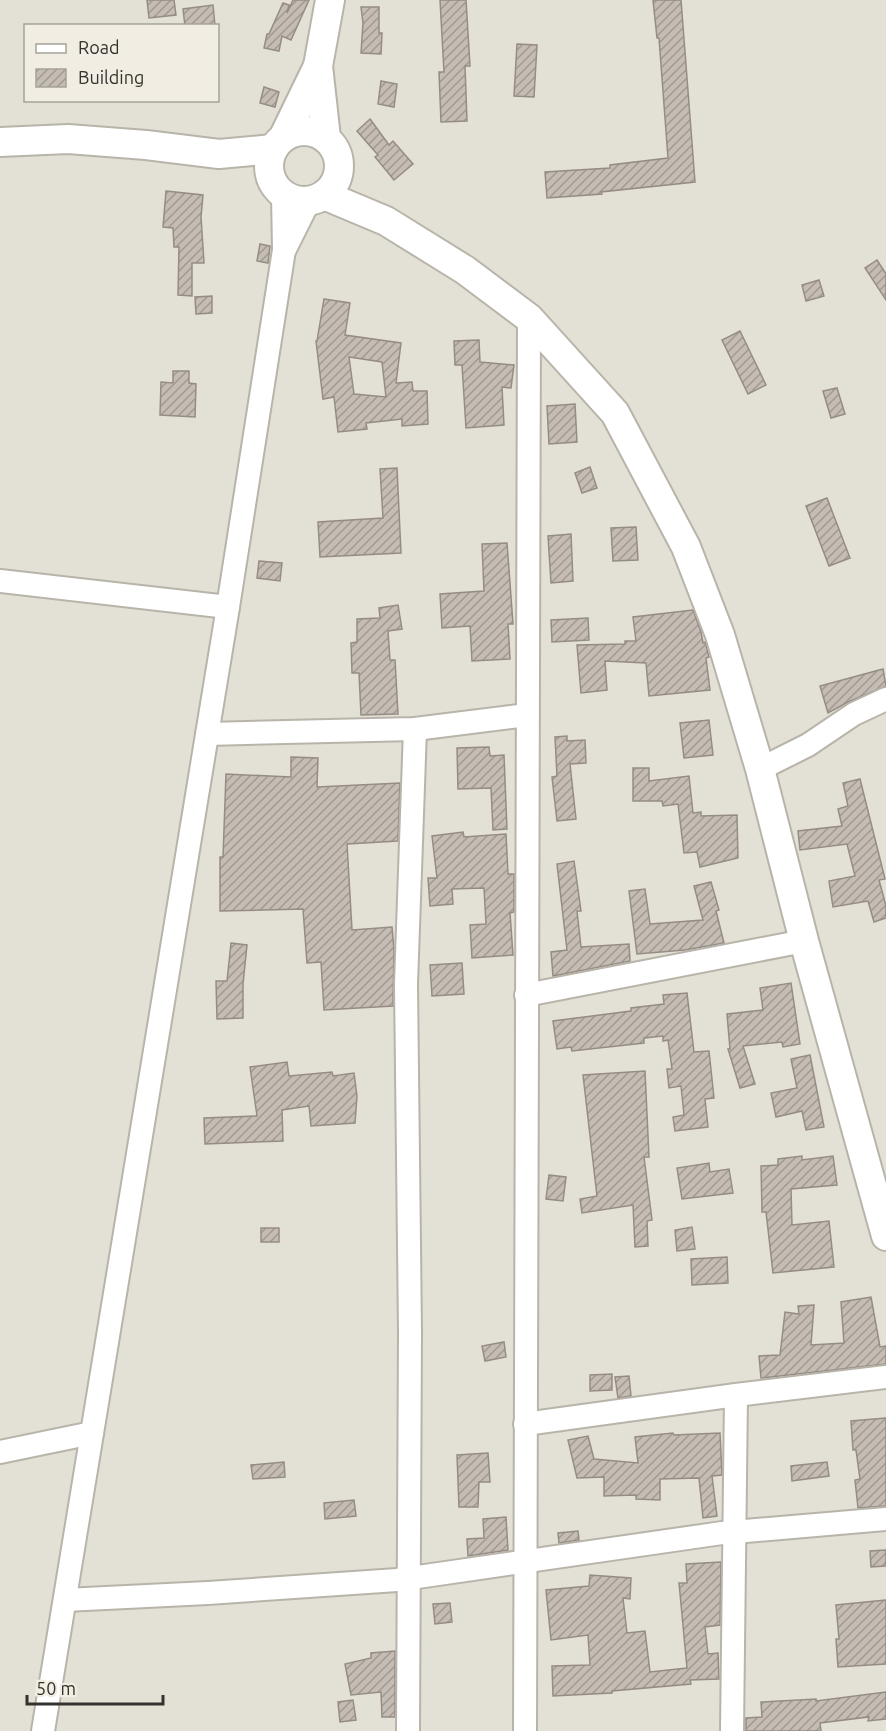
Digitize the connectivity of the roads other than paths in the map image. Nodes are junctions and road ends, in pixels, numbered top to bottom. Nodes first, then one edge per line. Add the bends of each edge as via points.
1 (330, 0) edge
2 (318, 66) junction
3 (326, 138) junction
4 (0, 142) edge
5 (279, 143) junction
6 (219, 154) junction
7 (339, 167) junction
8 (297, 193) junction
9 (386, 221) junction
10 (529, 318) junction
11 (0, 581) edge
12 (228, 607) junction
13 (886, 699) edge
14 (527, 715) junction
15 (415, 729) junction
16 (207, 734) junction
17 (760, 769) junction
18 (804, 941) junction
19 (526, 995) junction
20 (886, 1236) edge
21 (886, 1377) edge
22 (736, 1395) junction
23 (525, 1424) junction
24 (92, 1433) junction
25 (0, 1452) edge
26 (886, 1519) edge
27 (734, 1532) junction
28 (525, 1561) junction
29 (408, 1578) junction
30 (65, 1600) junction
31 (43, 1731) edge
32 (408, 1731) edge
33 (525, 1731) edge
34 (732, 1731) edge

1 - 2 main road
2 - 3 main road
2 - 5 main road
3 - 5 main road via 306,130 295,131
3 - 7 main road via 334,146
4 - 6 main road via 68,139
5 - 6 main road
5 - 8 main road via 269,165
6 - 8 main road
7 - 8 main road via 332,188
7 - 9 main road
8 - 9 main road
8 - 12 street via 284,250
9 - 10 main road via 465,270
10 - 14 street
10 - 17 main road via 615,413 686,547 720,635
11 - 12 street
12 - 16 street
13 - 17 street via 854,714 808,746
14 - 15 street
14 - 19 street
15 - 16 street
15 - 29 street via 406,984
16 - 24 street
17 - 18 main road
18 - 19 street
18 - 20 main road
19 - 23 street
21 - 22 street
22 - 23 street
22 - 27 street
23 - 28 street
24 - 25 street
24 - 30 street
26 - 27 street
27 - 28 street
27 - 34 street
28 - 29 street
28 - 33 street
29 - 30 street
29 - 32 street
30 - 31 street

